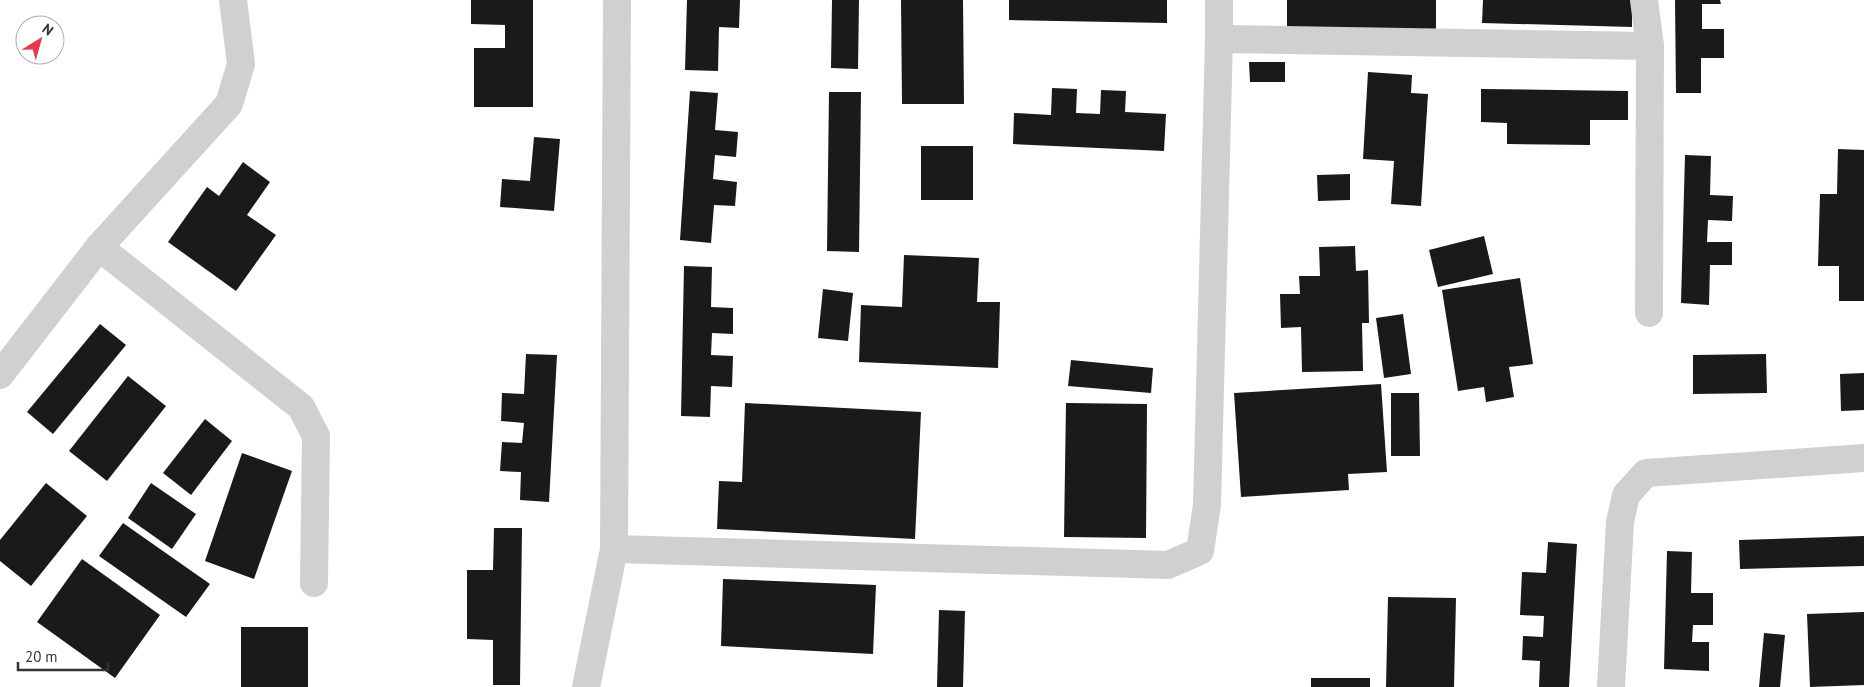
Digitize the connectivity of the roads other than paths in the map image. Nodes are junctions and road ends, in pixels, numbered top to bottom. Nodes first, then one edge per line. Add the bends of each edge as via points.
1 (233, 0) edge
2 (617, 0) edge
3 (1219, 0) edge
4 (1644, 0) edge
5 (1219, 39) junction
6 (1650, 46) junction
7 (99, 248) junction
8 (1649, 313) dead end
9 (0, 375) edge
10 (1864, 458) edge
11 (614, 549) junction
12 (314, 583) dead end
13 (586, 687) edge
14 (1611, 687) edge

1 - 7 street via 241,64 229,104
2 - 11 street
3 - 5 street
4 - 6 street
5 - 6 street
5 - 11 street via 1207,505 1200,551 1168,565
6 - 8 street
7 - 9 street
7 - 12 street via 301,407 316,436
10 - 14 street via 1646,472 1626,495 1620,522
11 - 13 street

